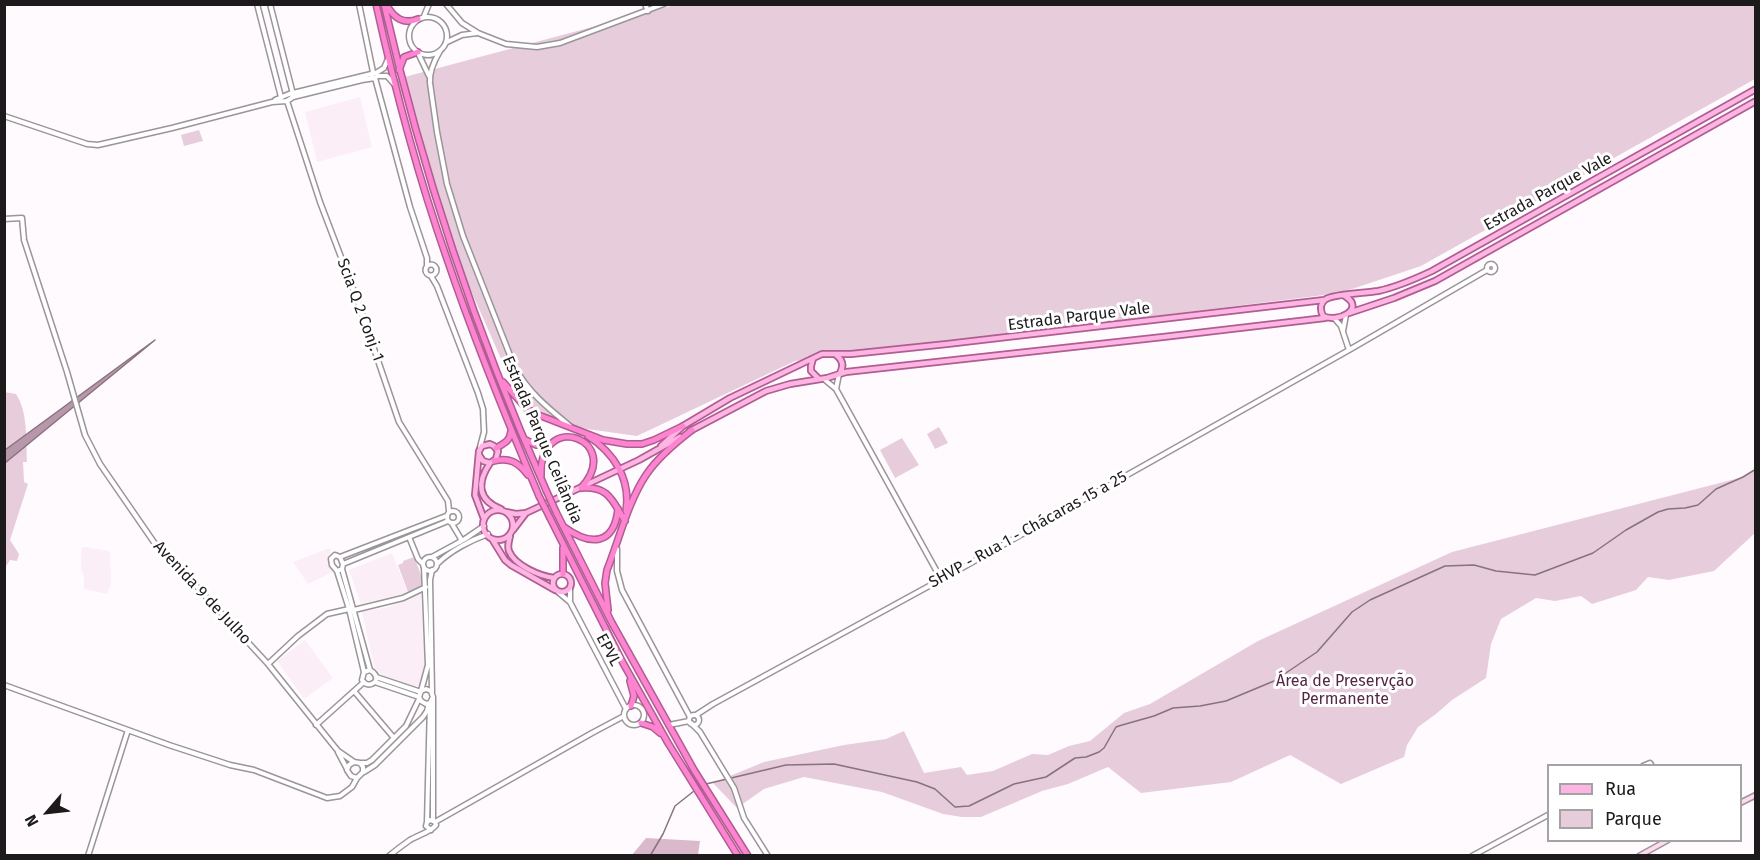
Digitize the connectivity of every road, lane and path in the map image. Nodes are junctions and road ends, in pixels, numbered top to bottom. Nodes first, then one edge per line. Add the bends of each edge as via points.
1 (270, 4) edge
2 (359, 4) edge
3 (376, 4) edge
4 (385, 4) edge
5 (429, 4) edge
6 (446, 4) edge
7 (645, 4) edge
8 (664, 4) edge
9 (258, 5) edge
10 (648, 11) junction
11 (421, 18) junction
12 (478, 33) junction
13 (446, 43) junction
14 (440, 51) junction
15 (418, 52) junction
16 (388, 59) junction
17 (399, 71) junction
18 (374, 75) junction
19 (429, 76) junction
20 (395, 86) junction
21 (1755, 89) edge
22 (293, 96) junction
23 (284, 99) junction
24 (1755, 101) edge
25 (4, 116) edge
26 (1606, 174) junction
27 (1611, 182) junction
28 (4, 219) edge
29 (430, 266) junction
30 (1487, 270) dead end
31 (436, 273) junction
32 (431, 276) junction
33 (437, 286) junction
34 (1345, 296) junction
35 (1324, 300) junction
36 (1348, 314) junction
37 (1325, 318) junction
38 (1334, 318) junction
39 (1343, 332) junction
40 (1349, 350) junction
41 (836, 354) junction
42 (813, 359) junction
43 (840, 374) junction
44 (498, 375) junction
45 (822, 379) junction
46 (836, 389) junction
47 (683, 426) junction
48 (570, 427) junction
49 (511, 429) junction
50 (692, 430) junction
51 (484, 432) junction
52 (525, 439) junction
53 (490, 444) junction
54 (549, 445) junction
55 (496, 448) junction
56 (654, 452) junction
57 (479, 453) junction
58 (492, 462) junction
59 (620, 469) junction
60 (542, 480) junction
61 (534, 485) junction
62 (581, 489) junction
63 (618, 509) junction
64 (449, 511) junction
65 (504, 511) junction
66 (526, 513) junction
67 (484, 519) junction
68 (450, 521) junction
69 (625, 521) junction
70 (484, 526) junction
71 (563, 527) junction
72 (488, 534) junction
73 (511, 534) junction
74 (409, 537) junction
75 (465, 539) junction
76 (492, 539) junction
77 (618, 541) junction
78 (460, 542) junction
79 (562, 543) junction
80 (340, 557) junction
81 (432, 557) junction
82 (437, 564) junction
83 (343, 566) junction
84 (424, 566) junction
85 (432, 570) junction
86 (337, 571) junction
87 (563, 574) junction
88 (554, 578) junction
89 (941, 579) junction
90 (426, 587) junction
91 (570, 587) junction
92 (557, 591) junction
93 (570, 602) junction
94 (352, 610) junction
95 (612, 623) junction
96 (623, 663) junction
97 (268, 664) junction
98 (370, 670) junction
99 (364, 672) junction
100 (376, 680) junction
101 (364, 682) junction
102 (4, 685) edge
103 (353, 691) junction
104 (420, 695) junction
105 (433, 695) junction
106 (429, 703) junction
107 (629, 707) junction
108 (430, 716) junction
109 (423, 717) junction
110 (624, 717) junction
111 (698, 718) junction
112 (690, 720) junction
113 (640, 723) junction
114 (316, 725) junction
115 (669, 725) junction
116 (128, 730) junction
117 (700, 732) junction
118 (394, 738) junction
119 (668, 743) junction
120 (338, 752) junction
121 (357, 762) junction
122 (348, 770) junction
123 (363, 772) junction
124 (351, 776) junction
125 (357, 778) junction
126 (352, 787) junction
127 (1547, 816) edge
128 (434, 822) junction
129 (427, 824) junction
130 (431, 830) junction
131 (423, 833) junction
132 (1664, 842) edge
133 (88, 855) edge
134 (389, 855) edge
135 (738, 855) edge
136 (748, 855) edge
137 (768, 855) edge
138 (1472, 855) edge
139 (1639, 855) edge

1 - 22 street
2 - 18 street
3 - 16 highway, Estrada Parque Ceilândia
4 - 11 highway via 398,19
4 - 17 highway, Estrada Parque Ceilândia
5 - 11 street
6 - 12 street via 462,23
7 - 10 street
8 - 10 street
9 - 23 street, Scia Q 2 Conj. 1
10 - 12 street via 549,46 522,47
11 - 13 street via 436,18 444,25
11 - 15 street via 411,28 410,36
12 - 13 street
13 - 14 street
14 - 15 street
14 - 19 street
15 - 17 highway via 404,57
15 - 19 street
16 - 18 street
16 - 20 highway, Estrada Parque Ceilândia
17 - 44 highway, Estrada Parque Ceilândia via 456,264
18 - 20 street via 387,76
18 - 22 street
18 - 29 street
19 - 48 street via 447,184 463,236 515,368 541,403
20 - 49 highway, Estrada Parque Ceilândia via 447,259
21 - 26 main road, Estrada Parque Vale
22 - 23 street
23 - 25 street via 98,145
23 - 64 street, Scia Q 2 Conj. 1 via 396,415 448,501
24 - 27 main road, Estrada Parque Vale
26 - 27 main road
26 - 34 main road, Estrada Parque Vale via 1412,280
27 - 36 main road, Estrada Parque Vale via 1435,281
28 - 97 street, Avenida 9 de Julho via 22,219 24,240 85,435 100,464 160,551
29 - 31 street
29 - 32 street via 427,272
30 - 40 street, SHVP - Rua 1 - Chácaras 15 a 25
31 - 32 street
31 - 33 street
32 - 33 street
33 - 51 street via 478,393
34 - 35 main road
34 - 36 main road via 1352,308
35 - 37 main road via 1321,310
35 - 41 main road, Estrada Parque Vale
36 - 38 main road
36 - 39 street
37 - 38 main road
37 - 43 main road, Estrada Parque Vale
38 - 39 street
39 - 40 street
40 - 89 street, SHVP - Rua 1 - Chácaras 15 a 25
41 - 42 main road
41 - 43 main road via 842,362
42 - 45 main road via 811,371
42 - 47 main road via 744,390
43 - 45 main road
43 - 46 street
44 - 48 highway via 526,408
44 - 52 highway, Estrada Parque Ceilândia
45 - 46 street
45 - 50 main road via 766,391
46 - 89 street
47 - 48 highway via 642,444 603,440
47 - 56 main road
48 - 59 highway via 599,444
49 - 55 highway via 507,442
49 - 61 highway, Estrada Parque Ceilândia
50 - 56 main road
50 - 69 highway via 647,473
51 - 53 street
51 - 57 street
52 - 54 highway via 536,445
52 - 60 highway, Estrada Parque Ceilândia
53 - 55 main road
53 - 57 main road via 482,446
54 - 60 highway via 541,460
54 - 62 highway via 570,436 589,448 594,466
55 - 58 main road via 498,455
56 - 59 main road
57 - 58 main road via 483,461
57 - 67 main road via 475,495
58 - 61 highway via 504,459 518,463
58 - 65 main road via 484,471 482,490 487,501
59 - 62 main road
59 - 69 highway via 627,493
60 - 71 highway, Estrada Parque Ceilândia, bridge
61 - 79 highway, Estrada Parque Ceilândia, bridge
62 - 63 highway via 608,494
62 - 66 main road
63 - 69 highway
63 - 71 highway via 612,531 603,538 581,538
64 - 68 street
64 - 68 street, Scia Q 2 Conj. 1 via 459,514 458,520
65 - 66 main road
65 - 67 main road via 491,511
65 - 73 main road via 512,519
66 - 73 main road
67 - 70 main road
68 - 74 street
68 - 75 street
68 - 78 street
68 - 80 street
69 - 77 highway
70 - 72 main road
70 - 75 street
71 - 95 highway, Estrada Parque Ceilândia
72 - 76 main road
72 - 82 street
73 - 76 main road via 500,541
73 - 88 main road via 508,546 515,560
74 - 83 street
74 - 84 street
75 - 78 street
76 - 92 main road, EPVL via 511,565
77 - 95 highway via 605,583
77 - 112 street via 616,562 622,590
78 - 81 street
79 - 87 highway
79 - 96 highway, Estrada Parque Ceilândia
80 - 83 street
80 - 86 street via 334,555 331,559
81 - 82 street
81 - 84 street via 426,558
82 - 85 street
83 - 86 street
83 - 94 street
84 - 85 street
84 - 90 street
85 - 105 street
86 - 94 street
87 - 88 main road
87 - 91 main road via 570,579
88 - 92 main road via 552,583
89 - 111 street, SHVP - Rua 1 - Chácaras 15 a 25 via 706,709
90 - 94 street via 403,598
90 - 104 street via 428,666
91 - 92 main road
91 - 93 street, EPVL
92 - 93 street, EPVL
93 - 107 street, EPVL
94 - 97 street via 327,614
94 - 98 street
94 - 99 street
95 - 115 highway, Estrada Parque Ceilândia
96 - 107 highway via 634,696
96 - 119 highway, Estrada Parque Ceilândia
97 - 114 street, Avenida 9 de Julho
98 - 99 street
98 - 100 street
99 - 101 street
100 - 101 street via 369,685
100 - 104 street
101 - 103 street
102 - 116 street
103 - 114 street
103 - 118 street
104 - 105 street via 426,689
104 - 106 street via 423,703
104 - 118 street via 409,722
105 - 106 street
105 - 128 street
106 - 108 street
106 - 109 street
107 - 110 street
107 - 113 street via 638,706 642,711
108 - 109 street
108 - 129 street
109 - 123 street
110 - 113 street via 629,724
110 - 128 street
111 - 112 street
111 - 112 street via 695,724
111 - 117 street
112 - 115 street
112 - 117 street
113 - 119 highway via 653,728
114 - 120 street, Avenida 9 de Julho
115 - 136 highway, Estrada Parque Ceilândia
116 - 126 street via 327,798 340,796
116 - 133 street
117 - 137 street via 734,788 744,818
118 - 121 street via 372,760
119 - 135 highway, Estrada Parque Ceilândia
120 - 121 street, Avenida 9 de Julho
120 - 122 street, Avenida 9 de Julho
121 - 122 street via 349,765
121 - 123 street
122 - 124 street
123 - 125 street
124 - 125 street
124 - 126 street
125 - 126 street
127 - 138 street
128 - 129 street
128 - 130 street
129 - 130 street
129 - 131 street
130 - 131 street
131 - 134 street
132 - 139 main road

